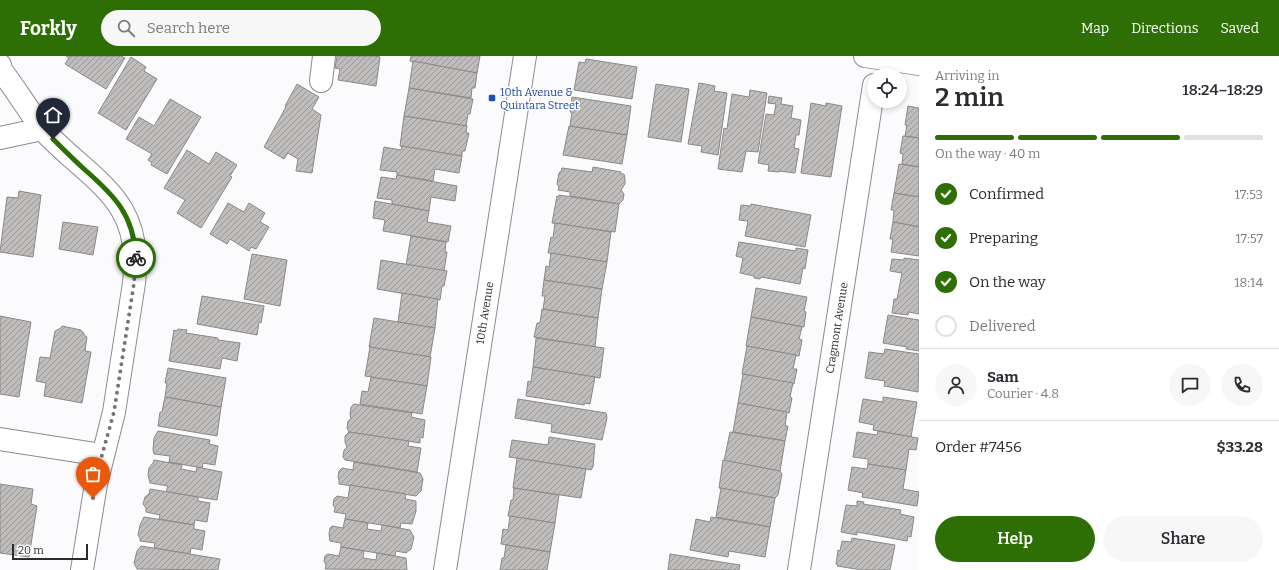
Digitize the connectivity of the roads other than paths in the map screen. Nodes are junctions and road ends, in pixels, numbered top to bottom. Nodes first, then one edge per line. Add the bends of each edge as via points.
1 (324, 56) edge
2 (525, 56) edge
3 (873, 63) edge
4 (919, 64) edge
5 (0, 65) edge
6 (321, 81) dead end
7 (870, 108) edge
8 (42, 129) junction
9 (0, 138) edge
10 (0, 439) edge
11 (102, 455) junction
12 (82, 570) edge
13 (445, 570) edge
14 (799, 570) edge

1 - 6 street
2 - 13 street, 10th Avenue
3 - 4 street
5 - 8 street
7 - 14 street, Cragmont Avenue
8 - 9 street
8 - 11 street via 113,196 123,210 136,247 134,283 114,412
10 - 11 street
11 - 12 street

